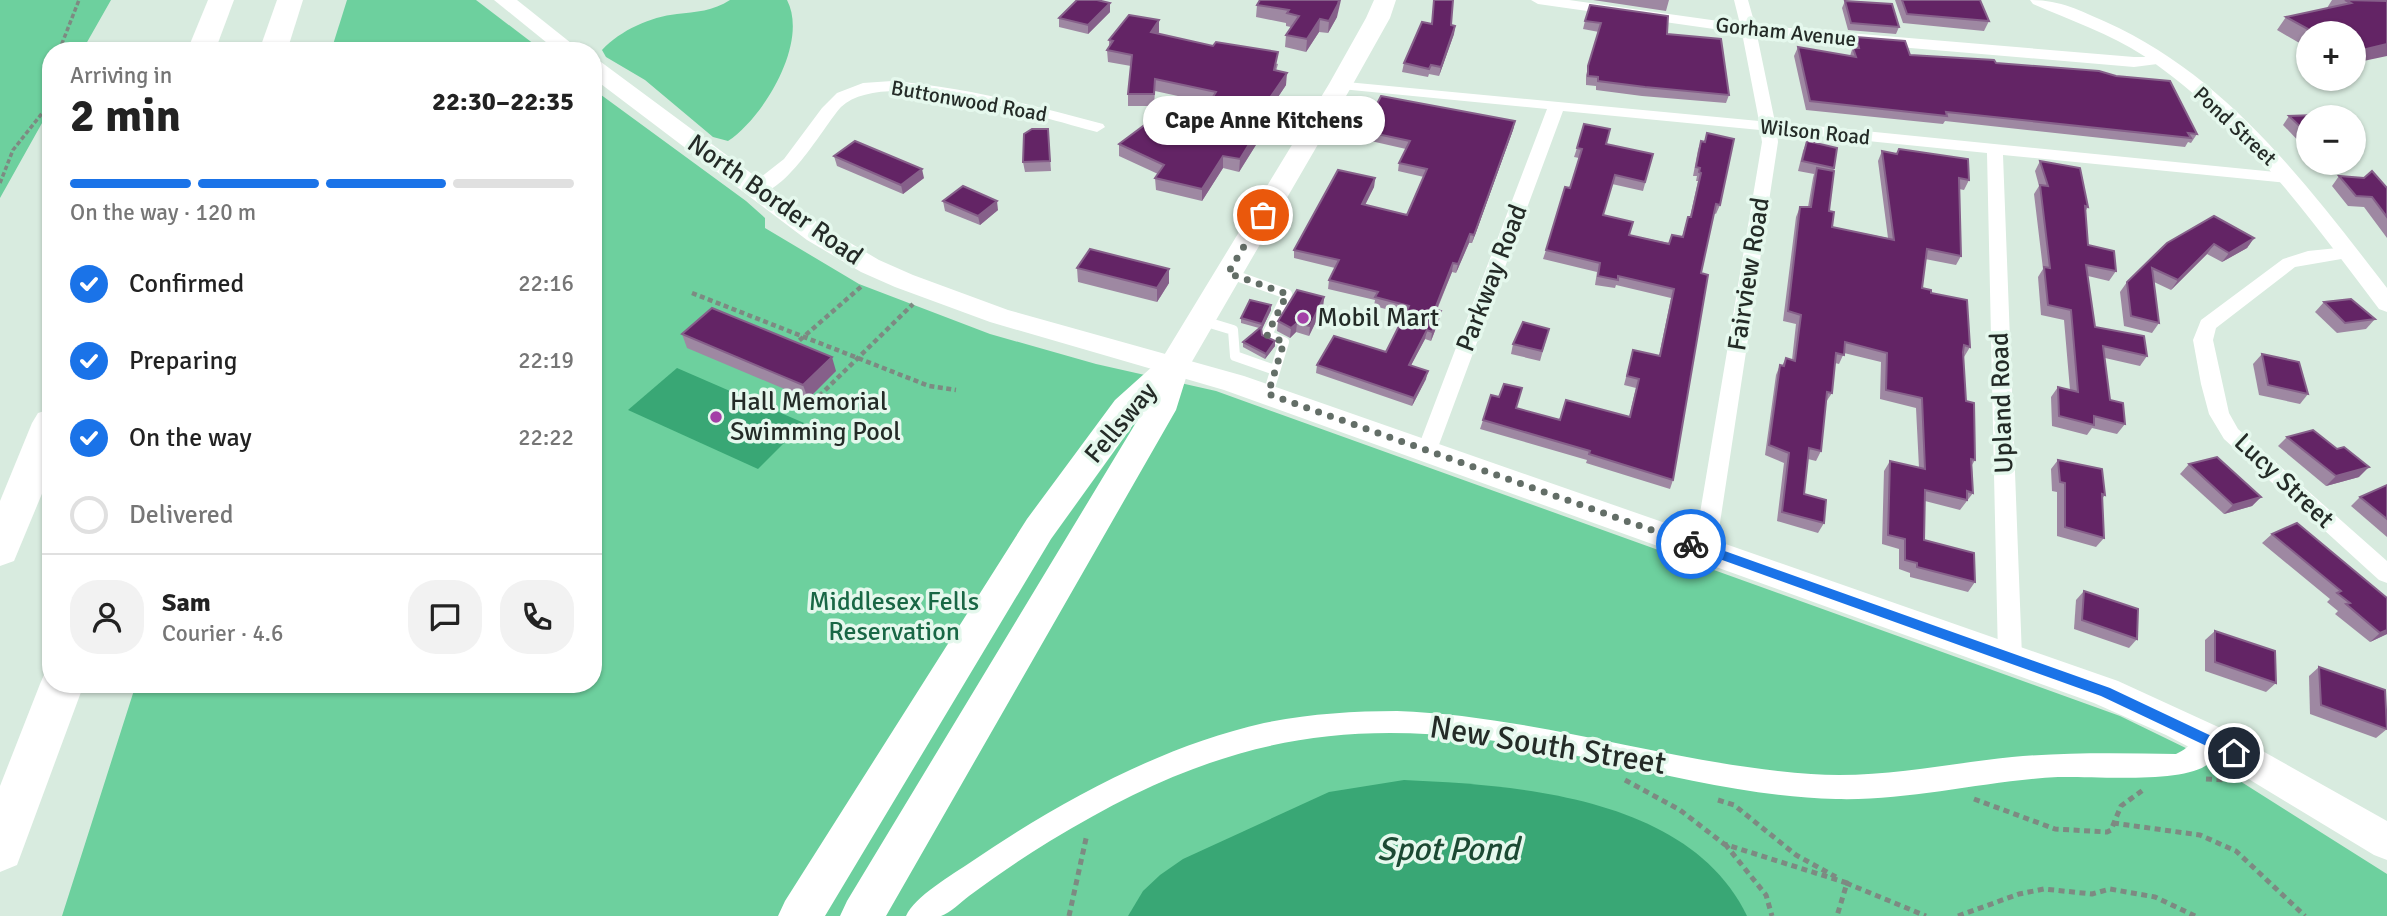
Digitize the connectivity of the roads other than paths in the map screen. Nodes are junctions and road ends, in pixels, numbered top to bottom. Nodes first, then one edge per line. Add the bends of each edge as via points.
1 (221, 0) edge
2 (290, 0) edge
3 (504, 0) edge
4 (1385, 0) edge
5 (1538, 0) edge
6 (1741, 0) edge
7 (2039, 0) edge
8 (1749, 30) junction
9 (205, 42) edge
10 (276, 42) edge
11 (559, 42) edge
12 (2160, 60) junction
13 (602, 74) edge
14 (1341, 84) junction
15 (1557, 105) junction
16 (1097, 127) dead end
17 (1769, 127) junction
18 (1995, 150) junction
19 (2289, 178) junction
20 (757, 189) junction
21 (2347, 253) junction
22 (1228, 273) junction
23 (2387, 304) edge
24 (1200, 320) junction
25 (1174, 365) junction
26 (1272, 382) junction
27 (42, 446) edge
28 (1427, 450) junction
29 (1705, 549) junction
30 (0, 550) edge
31 (2387, 573) edge
32 (2010, 657) junction
33 (59, 693) edge
34 (2210, 740) junction
35 (2380, 831) edge
36 (0, 849) edge
37 (800, 916) edge
38 (862, 916) edge
39 (920, 916) edge

1 - 9 highway
2 - 10 highway
3 - 11 main road
4 - 14 main road
5 - 8 street, Gorham Avenue
6 - 8 street, Fairview Road
7 - 12 street, Pond Street via 2120,35
8 - 12 street, Gorham Avenue via 2134,62
8 - 17 street, Fairview Road
12 - 19 street, Pond Street via 2239,125
13 - 20 main road, North Border Road
14 - 15 street, Wilson Road
14 - 22 main road
15 - 17 street, Wilson Road
15 - 28 street, Parkway Road
16 - 20 street, Buttonwood Road via 967,96 867,86 842,97 789,164
17 - 18 street, Wilson Road
17 - 29 street, Fairview Road via 1770,145
18 - 19 street, Wilson Road
18 - 32 street, Upland Road
19 - 21 street, Pond Street
20 - 25 main road, North Border Road via 883,281
21 - 23 street, Pond Street
21 - 31 street, Lucy Street via 2289,263 2208,325 2204,346 2217,407 2237,441
22 - 24 main road
22 - 26 lane via 1287,294 1267,335 1284,342
24 - 25 main road
24 - 26 lane via 1233,330 1236,356
25 - 26 main road, North Border Road
25 - 37 main road, Fellsway via 1126,408 1039,529
25 - 38 main road, Fellsway via 1160,410
26 - 28 main road, North Border Road
27 - 30 highway
28 - 29 main road, North Border Road
29 - 32 main road, North Border Road
32 - 34 main road, North Border Road via 2118,697
33 - 36 highway
34 - 35 main road, North Border Road
34 - 39 street, New South Street via 2199,756 2177,765 2027,768 1866,788 1733,776 1478,728 1389,723 1315,726 1219,748 1137,781 1018,849

